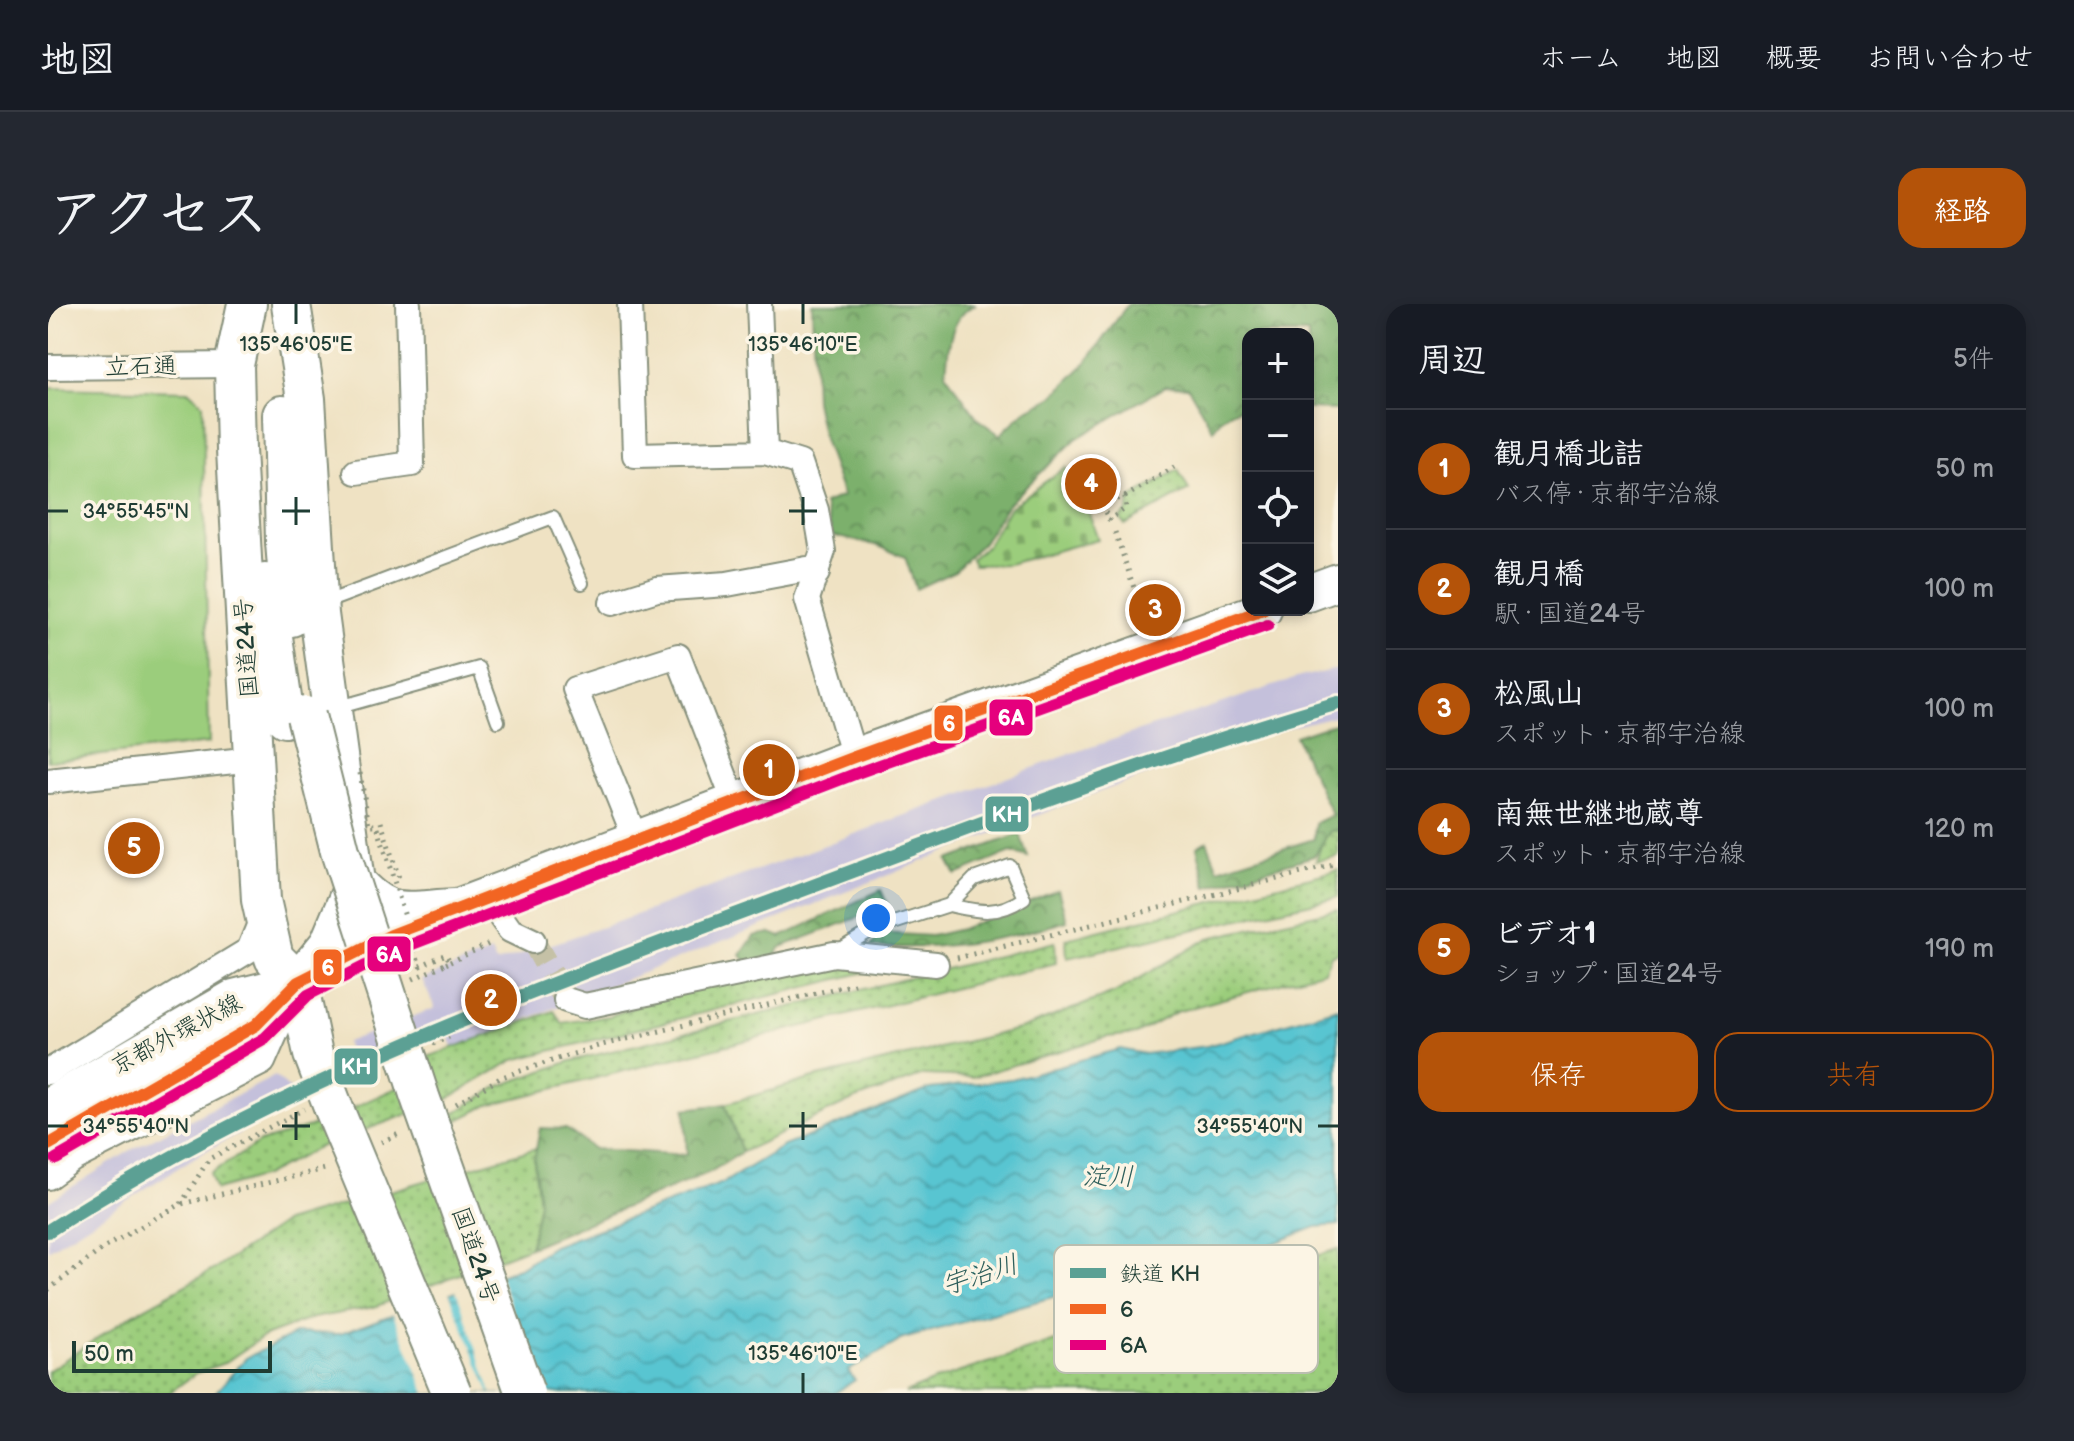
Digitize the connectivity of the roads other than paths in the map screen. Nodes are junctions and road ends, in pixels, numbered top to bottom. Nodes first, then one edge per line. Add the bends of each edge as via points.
1 (247, 304) edge
2 (263, 304) edge
3 (277, 304) edge
4 (291, 304) edge
5 (408, 304) edge
6 (630, 304) edge
7 (759, 304) edge
8 (234, 365) junction
9 (48, 367) edge
10 (765, 452) junction
11 (356, 472) dead end
12 (817, 573) junction
13 (1338, 582) edge
14 (582, 583) dead end
15 (1314, 591) edge
16 (612, 603) dead end
17 (319, 604) junction
18 (1246, 616) edge
19 (308, 714) junction
20 (498, 721) dead end
21 (854, 757) junction
22 (253, 759) junction
23 (48, 781) edge
24 (735, 803) junction
25 (636, 840) junction
26 (355, 882) junction
27 (471, 902) junction
28 (949, 905) junction
29 (263, 916) junction
30 (533, 941) tunnel mouth
31 (834, 954) junction
32 (936, 964) road end
33 (298, 982) junction
34 (566, 1000) dead end
35 (48, 1072) edge
36 (48, 1106) edge
37 (48, 1145) edge
38 (48, 1177) edge
39 (452, 1393) edge
40 (500, 1393) edge
41 (525, 1393) edge

1 - 8 highway, 国道24号
2 - 19 highway, 国道24号 via 258,394 262,552
3 - 19 highway, 国道24号 via 285,542
4 - 17 highway, 国道24号 via 306,399
5 - 11 street via 412,464
6 - 10 street via 635,455
7 - 10 street
8 - 9 street, 立石通
8 - 22 highway, 国道24号
10 - 12 street via 800,463 823,551
12 - 16 street via 807,569 727,584 657,589
12 - 21 street via 807,599
13 - 15 main road
14 - 17 lane via 553,517
17 - 19 highway, 国道24号
18 - 21 main road
19 - 20 lane via 479,668
19 - 26 highway, 国道24号
19 - 40 highway, 国道24号 via 338,913
19 - 41 highway, 国道24号, bridge via 340,851
21 - 24 main road
22 - 23 street
22 - 29 highway, 国道24号
24 - 25 main road
24 - 25 street via 678,656 575,689
25 - 27 main road
26 - 27 highway via 386,909
26 - 33 highway via 329,944
27 - 30 street
27 - 33 main road
28 - 28 lane via 974,879 1010,866 1024,898 1006,910 984,914
28 - 31 lane via 872,930
29 - 33 highway, 国道24号 via 274,958
29 - 35 street via 249,950
31 - 32 street
31 - 34 street via 585,1006
33 - 36 main road, 京都外環状線 via 234,998
33 - 37 main road, 京都外環状線 via 256,1025
33 - 38 street via 263,1062 73,1159
33 - 39 highway, 国道24号, bridge via 323,1107

